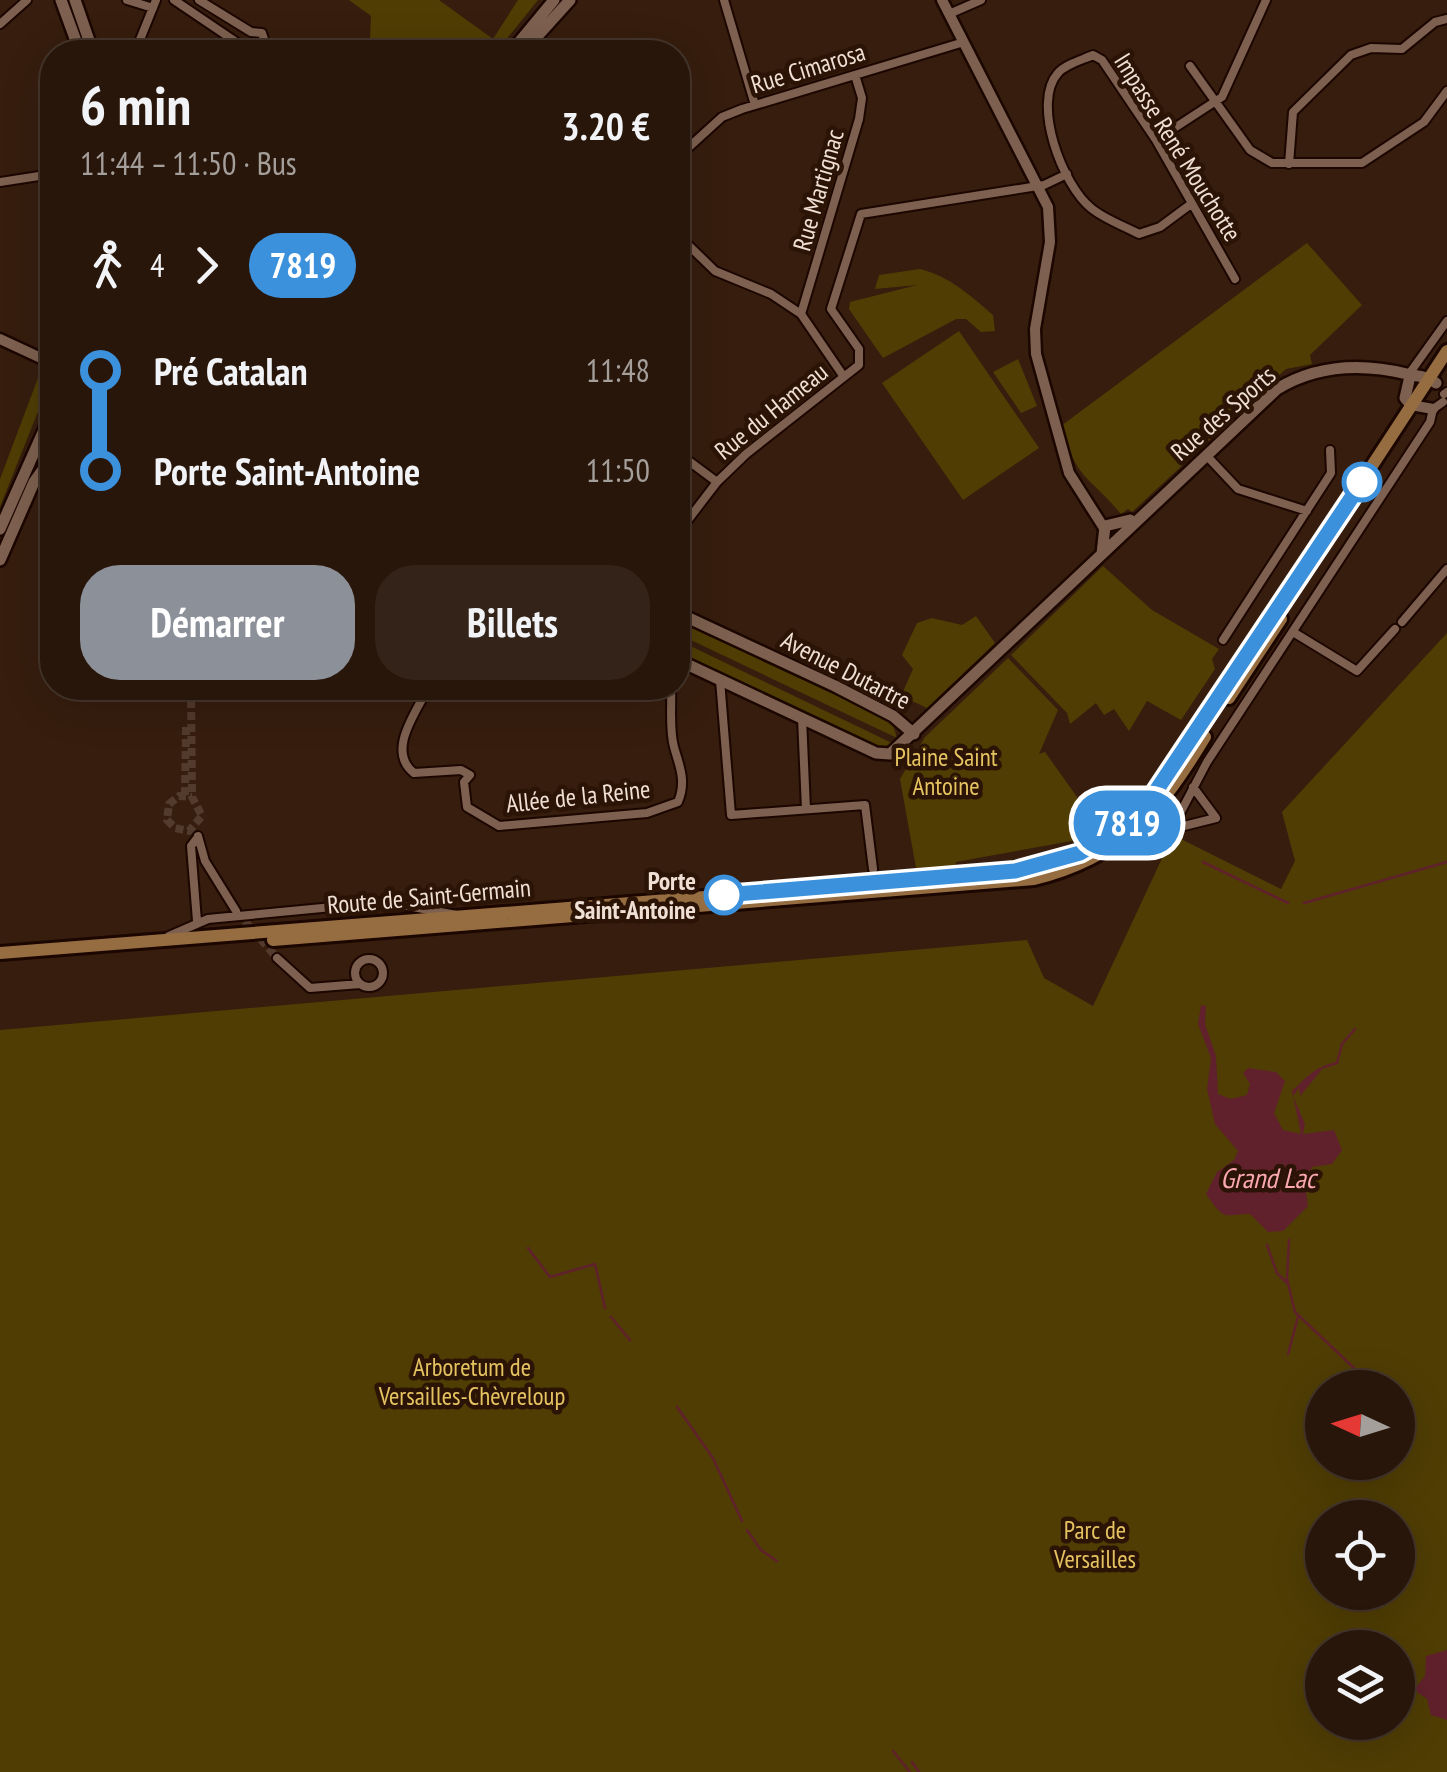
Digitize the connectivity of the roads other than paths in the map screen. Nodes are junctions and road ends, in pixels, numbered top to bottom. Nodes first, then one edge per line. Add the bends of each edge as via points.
1 (27, 0) edge
2 (61, 0) edge
3 (75, 0) edge
4 (127, 0) edge
5 (174, 0) edge
6 (199, 0) edge
7 (554, 0) edge
8 (570, 0) edge
9 (724, 0) edge
10 (942, 0) edge
11 (982, 0) edge
12 (1266, 0) edge
13 (215, 3) edge
14 (155, 4) edge
15 (949, 14) junction
16 (1447, 18) edge
17 (0, 24) edge
18 (76, 40) edge
19 (90, 40) edge
20 (140, 40) edge
21 (233, 40) edge
22 (264, 40) edge
23 (521, 40) edge
24 (534, 40) edge
25 (964, 42) junction
26 (1190, 66) dead end
27 (855, 75) junction
28 (1447, 91) edge
29 (1214, 102) junction
30 (755, 104) junction
31 (1156, 140) junction
32 (690, 146) edge
33 (1289, 164) junction
34 (1067, 174) junction
35 (40, 176) edge
36 (0, 182) edge
37 (1039, 186) junction
38 (1191, 204) junction
39 (690, 247) edge
40 (1236, 279) dead end
41 (801, 314) junction
42 (1447, 321) edge
43 (0, 340) edge
44 (1447, 351) edge
45 (40, 356) edge
46 (1447, 366) edge
47 (1409, 375) junction
48 (844, 377) junction
49 (1431, 400) edge
50 (1430, 422) joint
51 (40, 439) edge
52 (1330, 450) dead end
53 (1206, 456) junction
54 (690, 463) edge
55 (40, 474) edge
56 (717, 482) junction
57 (1307, 511) junction
58 (690, 517) edge
59 (1110, 529) junction
60 (0, 530) edge
61 (0, 560) edge
62 (1447, 569) edge
63 (690, 618) edge
64 (1293, 632) junction
65 (1223, 640) dead end
66 (690, 666) edge
67 (720, 680) junction
68 (422, 700) edge
69 (672, 700) edge
70 (802, 718) junction
71 (914, 734) junction
72 (1193, 788) junction
73 (806, 810) junction
74 (1172, 822) junction
75 (1153, 840) dead end
76 (873, 869) dead end
77 (236, 911) tunnel mouth
78 (459, 916) junction
79 (197, 921) junction
80 (166, 940) junction
81 (0, 953) edge
82 (277, 958) tunnel mouth
83 (0, 961) edge
84 (354, 972) junction
85 (345, 984) junction
86 (360, 984) junction

1 - 17 street
2 - 18 main road
3 - 19 main road
4 - 14 street
5 - 21 street
6 - 13 street
7 - 23 main road
8 - 24 main road
9 - 30 street
10 - 15 street
11 - 15 street
12 - 29 street
13 - 22 street
14 - 20 street
15 - 25 street
16 - 33 street via 1402,49 1351,55 1293,112
25 - 27 street, Rue Cimarosa
25 - 37 street
26 - 29 street
27 - 30 street, Rue Cimarosa
27 - 41 street, Rue Martignac via 860,118
28 - 33 street via 1424,122 1362,163
29 - 31 street
29 - 33 street via 1254,154
30 - 32 street, Rue Cimarosa via 722,118
31 - 34 street, Impasse René Mouchotte via 1102,60 1076,62 1052,85 1049,130
31 - 38 street, Impasse René Mouchotte
34 - 37 street
34 - 38 street via 1093,210 1139,234
35 - 36 street
37 - 48 street, Rue du Hameau via 861,214 831,309 861,354
37 - 59 street via 1050,233 1036,354 1065,464 1078,492
38 - 40 street, Impasse René Mouchotte
39 - 41 street via 715,271
41 - 48 street
42 - 47 street
43 - 45 street
44 - 49 main road
46 - 49 main road
47 - 49 main road, Rue des Sports
47 - 49 main road via 1405,398
47 - 53 main road, Rue des Sports via 1365,366 1290,381
48 - 56 street, Rue du Hameau
49 - 50 street
49 - 78 main road, Route de Saint-Germain via 1164,784 1097,844 1049,865 1005,872
49 - 83 main road, Route de Saint-Germain via 1168,797 1136,830 1086,862 1017,882
50 - 64 street
51 - 60 main road
52 - 57 street via 1334,468
53 - 57 street via 1238,489
53 - 59 main road, Rue des Sports via 1138,520
54 - 56 street
55 - 61 main road
56 - 58 street, Rue du Hameau
57 - 65 street
59 - 71 main road via 1102,554
62 - 64 street via 1357,671
63 - 71 main road, Avenue Dutartre via 893,716
64 - 72 street
66 - 67 main road, Avenue Dutartre
67 - 70 main road, Avenue Dutartre
67 - 73 street via 730,815
68 - 69 street, Allée de la Reine via 401,744 407,768 470,775 464,782 467,807 498,826 672,806 683,790
70 - 71 main road, Avenue Dutartre via 881,755
70 - 73 street
72 - 74 street
72 - 74 street via 1216,818 1176,828
73 - 76 street via 866,805
74 - 75 street via 1165,842
77 - 79 street via 198,836 191,846
78 - 79 street via 385,902
78 - 80 main road, Route de Saint-Germain
79 - 80 street
80 - 81 main road, Route de Saint-Germain
82 - 85 street via 306,987
84 - 85 street
84 - 86 street
84 - 86 street via 368,958 383,968 375,986
85 - 86 street

